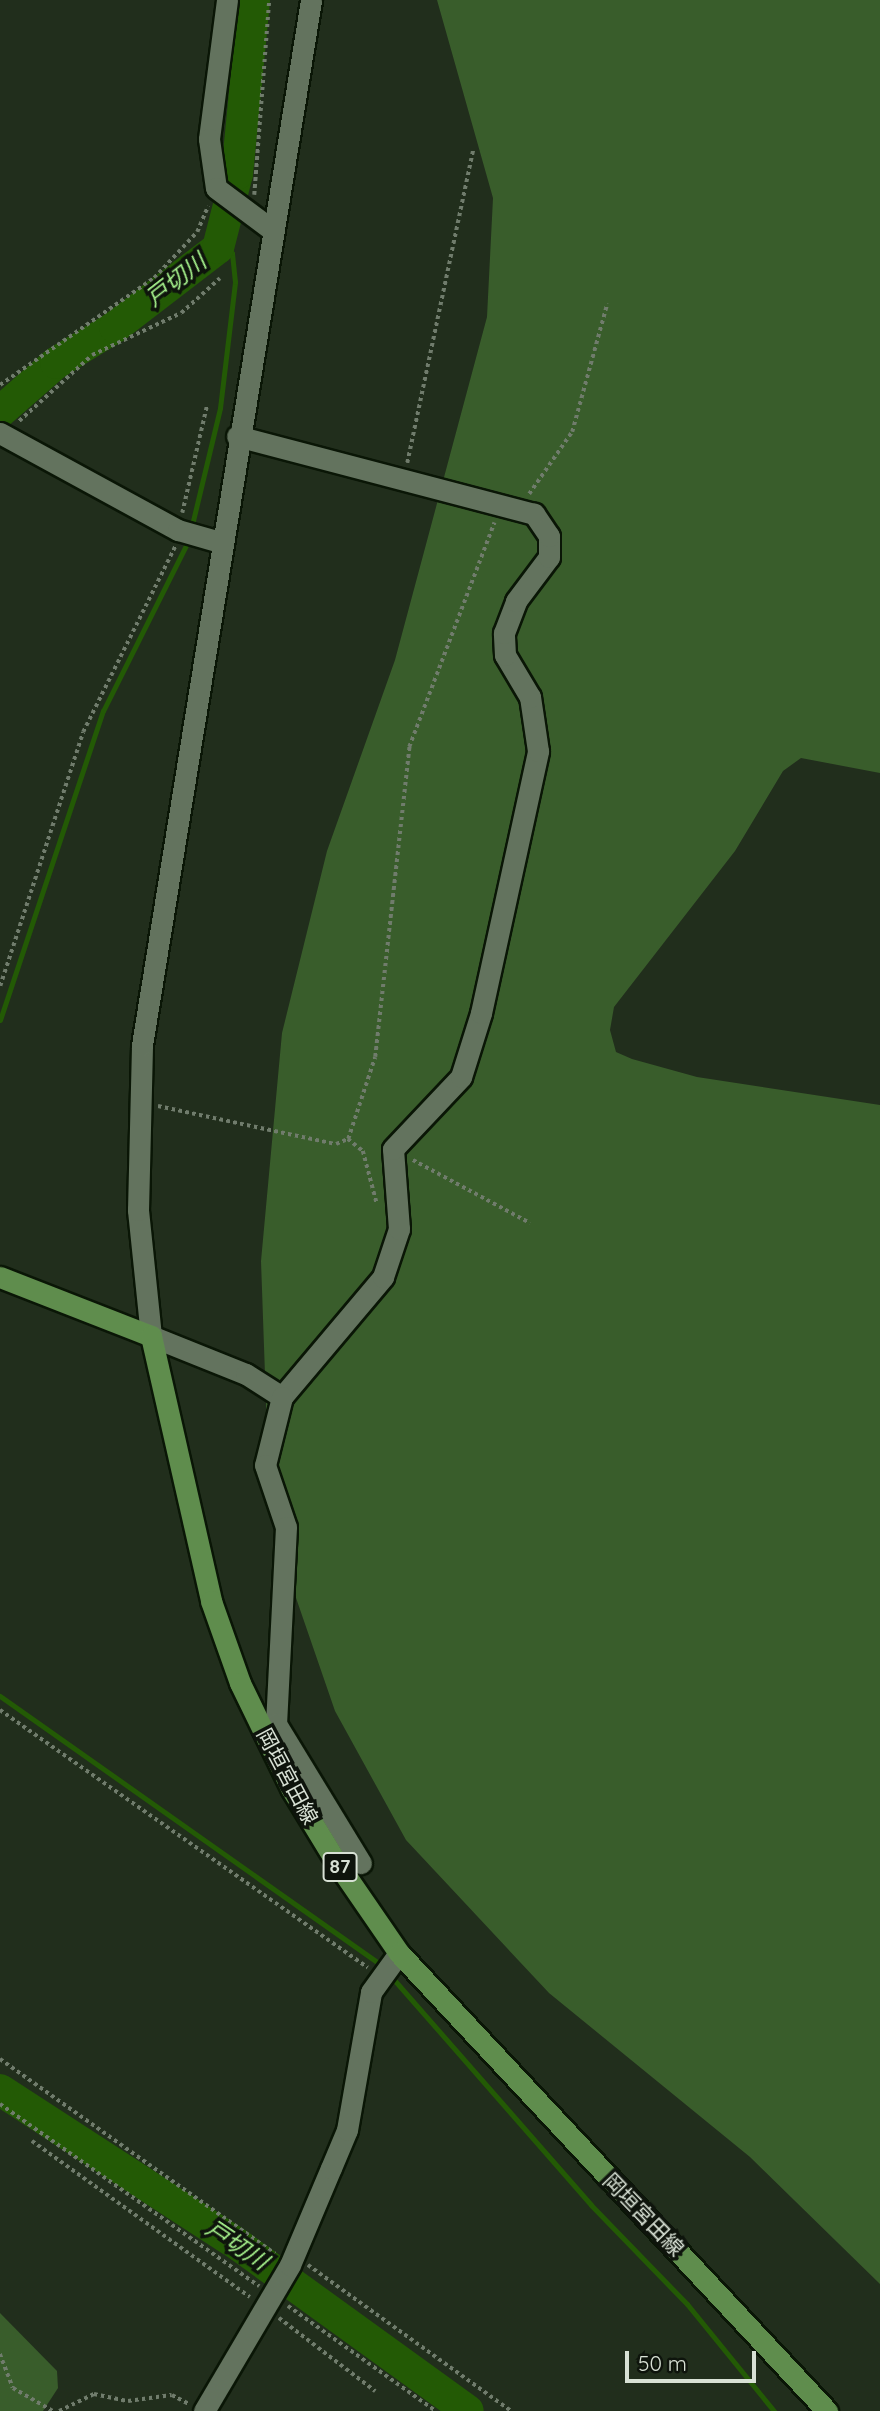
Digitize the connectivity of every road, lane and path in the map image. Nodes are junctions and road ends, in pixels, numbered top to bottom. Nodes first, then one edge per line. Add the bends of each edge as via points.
1 (227, 0) edge
2 (269, 0) edge
3 (311, 0) edge
4 (473, 149) dead end
5 (216, 188) junction
6 (262, 225) junction
7 (219, 278) dead end
8 (607, 304) dead end
9 (0, 385) edge
10 (207, 405) dead end
11 (237, 436) junction
12 (6, 437) edge
13 (403, 478) junction
14 (495, 500) junction
15 (517, 505) junction
16 (178, 530) junction
17 (220, 542) junction
18 (0, 986) edge
19 (138, 1103) junction
20 (348, 1139) junction
21 (393, 1149) junction
22 (530, 1223) dead end
23 (399, 1229) junction
24 (0, 1277) edge
25 (151, 1336) junction
26 (282, 1397) junction
27 (0, 1710) edge
28 (361, 1863) dead end
29 (399, 1953) junction
30 (378, 1976) junction
31 (0, 2059) edge
32 (0, 2104) edge
33 (32, 2141) dead end
34 (292, 2260) junction
35 (269, 2302) junction
36 (0, 2354) edge
37 (375, 2391) dead end
38 (199, 2408) edge
39 (53, 2411) edge
40 (59, 2411) edge
41 (436, 2411) edge
42 (511, 2411) edge
43 (827, 2411) edge

1 - 5 street via 209,139
2 - 6 path
3 - 6 street
4 - 13 path
5 - 6 street
5 - 9 path via 197,232 154,278
6 - 11 street
7 - 12 path via 181,313 92,355 27,407
8 - 15 path via 572,432 545,479
10 - 16 path
11 - 13 street
11 - 17 street
12 - 16 street
13 - 14 street
14 - 15 street
14 - 20 path via 494,527 409,747 375,1057
15 - 21 street via 534,514 549,536 549,557 516,601 504,633 505,655 530,697 538,751 481,1013 461,1077
16 - 17 street
16 - 18 path via 83,732
17 - 19 street via 149,985
19 - 20 path via 336,1144
19 - 25 street via 138,1210
20 - 23 path via 363,1151 374,1199
21 - 22 path
21 - 23 street
23 - 26 street via 383,1277
24 - 25 main road
25 - 26 street via 246,1374
25 - 29 main road, 岡垣宮田線 / 87 via 189,1525 240,1683 291,1788
26 - 28 street via 265,1465 286,1527 276,1724
27 - 30 path
29 - 30 street
29 - 43 main road, 岡垣宮田線 / 87
30 - 34 street via 347,2130
31 - 34 path
32 - 35 path
33 - 35 path
34 - 35 street
34 - 42 path
35 - 37 path
35 - 38 street
35 - 41 path
36 - 39 path via 13,2388
38 - 40 path via 172,2395 128,2401 94,2394

